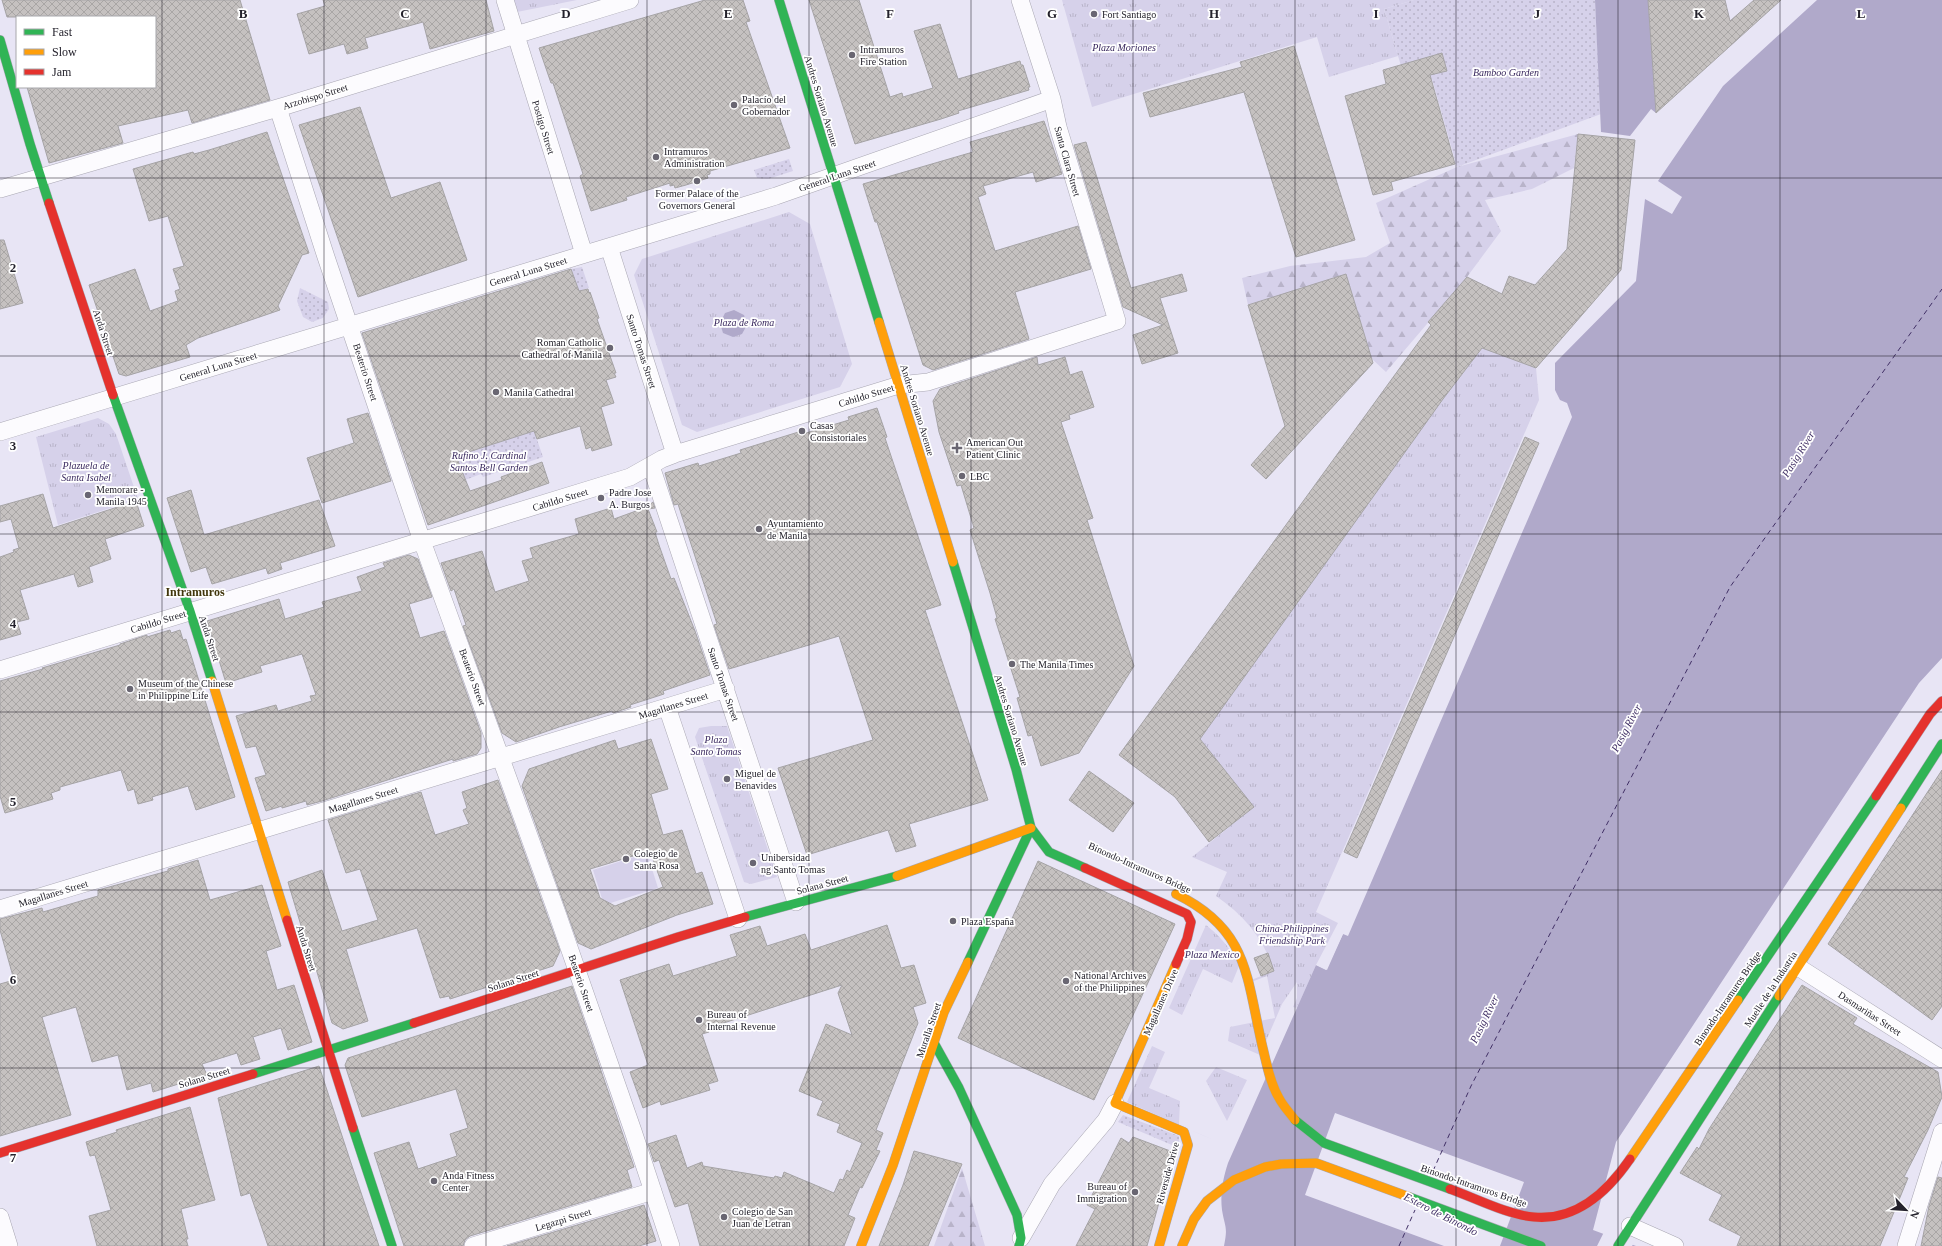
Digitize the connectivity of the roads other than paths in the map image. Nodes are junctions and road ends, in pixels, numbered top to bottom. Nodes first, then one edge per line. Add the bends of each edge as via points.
1 (505, 0) edge
2 (630, 0) edge
3 (779, 0) edge
4 (1020, 0) edge
5 (516, 35) junction
6 (0, 40) edge
7 (1052, 99) junction
8 (278, 108) junction
9 (41, 176) junction
10 (834, 176) junction
11 (0, 189) edge
12 (609, 247) junction
13 (584, 254) junction
14 (1117, 321) joint
15 (351, 326) junction
16 (899, 385) junction
17 (114, 397) junction
18 (0, 432) edge
19 (675, 454) junction
20 (651, 466) junction
21 (422, 541) junction
22 (190, 611) junction
23 (0, 670) edge
24 (726, 689) junction
25 (1942, 701) edge
26 (667, 707) junction
27 (1942, 744) edge
28 (502, 757) junction
29 (1032, 828) junction
30 (259, 831) junction
31 (1051, 838) dead end
32 (1165, 888) dead end
33 (796, 902) junction
34 (0, 909) edge
35 (738, 919) junction
36 (1798, 967) junction
37 (578, 970) junction
38 (934, 1043) junction
39 (327, 1050) junction
40 (1942, 1059) edge
41 (1115, 1103) junction
42 (1942, 1132) edge
43 (0, 1153) edge
44 (1936, 1171) edge
45 (653, 1191) junction
46 (0, 1216) edge
47 (1630, 1226) junction
48 (1020, 1242) edge
49 (1619, 1245) edge
50 (9, 1246) edge
51 (392, 1246) edge
52 (473, 1246) edge
53 (671, 1246) edge
54 (861, 1246) edge
55 (1159, 1246) edge
56 (1182, 1246) edge
57 (1541, 1246) edge
58 (1675, 1246) edge
59 (1906, 1246) edge

1 - 5 street, Postigo Street
2 - 5 street, Arzobispo Street
3 - 10 street, Andres Soriano Avenue
4 - 7 street, Santa Clara Street
5 - 8 street, Arzobispo Street
5 - 13 street, Postigo Street
6 - 9 street, Anda Street
7 - 10 street, General Luna Street
7 - 14 street, Santa Clara Street via 1058,127
8 - 9 street, Arzobispo Street
8 - 15 street, Beaterio Street
9 - 11 street, Arzobispo Street
9 - 17 street, Anda Street
10 - 12 street, General Luna Street
10 - 16 street, Andres Soriano Avenue
12 - 13 street, General Luna Street
12 - 19 street, Santo Tomas Street
13 - 15 street, General Luna Street
14 - 16 street, Cabildo Street via 928,382
15 - 17 street, General Luna Street
15 - 21 street, Beaterio Street
16 - 19 street, Cabildo Street
16 - 29 street, Andres Soriano Avenue
17 - 18 street, General Luna Street
17 - 22 street, Anda Street
19 - 20 street, Cabildo Street
20 - 21 street, Cabildo Street via 630,477
20 - 24 street, Santo Tomas Street
21 - 22 street, Cabildo Street
21 - 28 street, Beaterio Street
22 - 23 street, Cabildo Street
22 - 30 street, Anda Street
24 - 26 street, Magallanes Street
24 - 33 street, Santo Tomas Street
25 - 32 street, Binondo-Intramuros Bridge via 1930,714 1628,1163 1598,1196 1582,1206 1552,1216 1534,1217 1506,1209 1324,1143 1298,1125 1282,1105 1272,1086 1251,988 1240,956 1230,938 1223,927 1203,909
26 - 28 street, Magallanes Street
26 - 35 street
27 - 36 street, Muelle de la Industria
28 - 30 street, Magallanes Street
28 - 37 street, Beaterio Street
29 - 31 street
29 - 33 street, Solana Street via 907,873
29 - 38 street, Muralla Street via 944,1012
29 - 41 street, Magallanes Drive via 1049,852 1187,914 1191,922 1190,933
30 - 34 street, Magallanes Street
30 - 39 street, Anda Street
33 - 35 street, Solana Street
35 - 37 street, Solana Street
36 - 40 street, Dasmariñas Street
36 - 47 street, Muelle de la Industria
37 - 39 street, Solana Street
37 - 45 street, Beaterio Street
38 - 48 street, Magallanes Drive via 959,1088 1017,1215
38 - 54 street, Muralla Street via 893,1165
39 - 43 street, Solana Street
39 - 51 street, Anda Street
41 - 48 street, Magallanes Drive via 1102,1126 1052,1184
41 - 55 street, Riverside Drive via 1184,1132 1187,1138 1188,1145
42 - 44 street
44 - 59 street
45 - 52 street, Legazpi Street
45 - 53 street, Beaterio Street
46 - 50 street
47 - 49 street, Muelle de la Industria
47 - 58 street
56 - 57 street via 1195,1217 1207,1201 1224,1187 1267,1166 1295,1162 1316,1164

